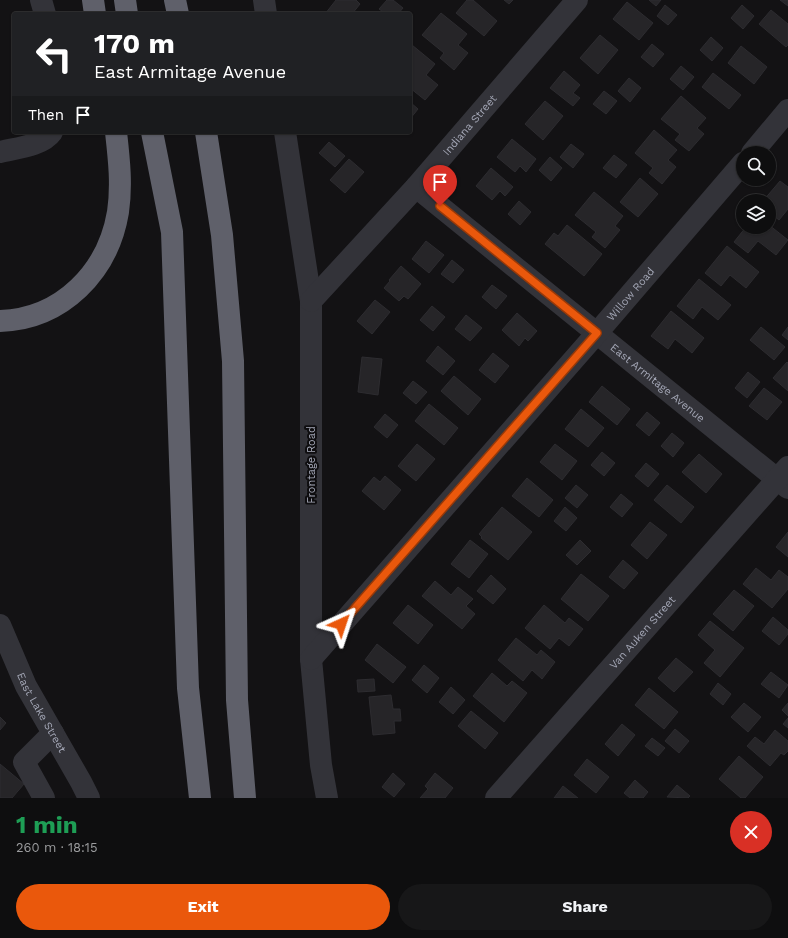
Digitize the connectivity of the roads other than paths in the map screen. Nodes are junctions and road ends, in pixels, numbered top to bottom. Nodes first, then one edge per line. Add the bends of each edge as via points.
1 (41, 0) edge
2 (93, 0) edge
3 (125, 0) edge
4 (175, 0) edge
5 (577, 0) edge
6 (44, 12) edge
7 (95, 12) edge
8 (128, 12) edge
9 (178, 12) edge
10 (788, 110) edge
11 (51, 134) edge
12 (116, 134) edge
13 (152, 134) edge
14 (206, 134) edge
15 (285, 134) edge
16 (21, 139) edge
17 (758, 146) edge
18 (0, 152) edge
19 (736, 171) edge
20 (416, 187) junction
21 (311, 301) junction
22 (0, 321) edge
23 (597, 333) junction
24 (784, 478) edge
25 (0, 625) edge
26 (311, 659) junction
27 (53, 733) junction
28 (44, 798) edge
29 (89, 798) edge
30 (200, 798) edge
31 (245, 798) edge
32 (327, 798) edge
33 (496, 798) edge

1 - 6 street
2 - 7 highway
3 - 8 highway
4 - 9 highway
5 - 20 street, Indiana Street
10 - 17 street
11 - 16 street via 34,144
12 - 22 highway via 120,160 118,212 111,238 99,264 86,281 52,308 17,320
13 - 30 highway via 172,232 188,688
14 - 31 highway via 222,235 233,361 237,700
15 - 21 street, Frontage Road
16 - 18 street
19 - 23 street, Willow Road
20 - 21 street, Indiana Street
20 - 23 street, East Armitage Avenue
21 - 26 street, Frontage Road
23 - 24 street, East Armitage Avenue
23 - 26 street, Willow Road
24 - 33 street, Van Auken Street
25 - 27 street, East Lake Street via 26,686
26 - 32 street, Frontage Road via 321,765
27 - 28 street via 24,762
27 - 29 street, East Lake Street

